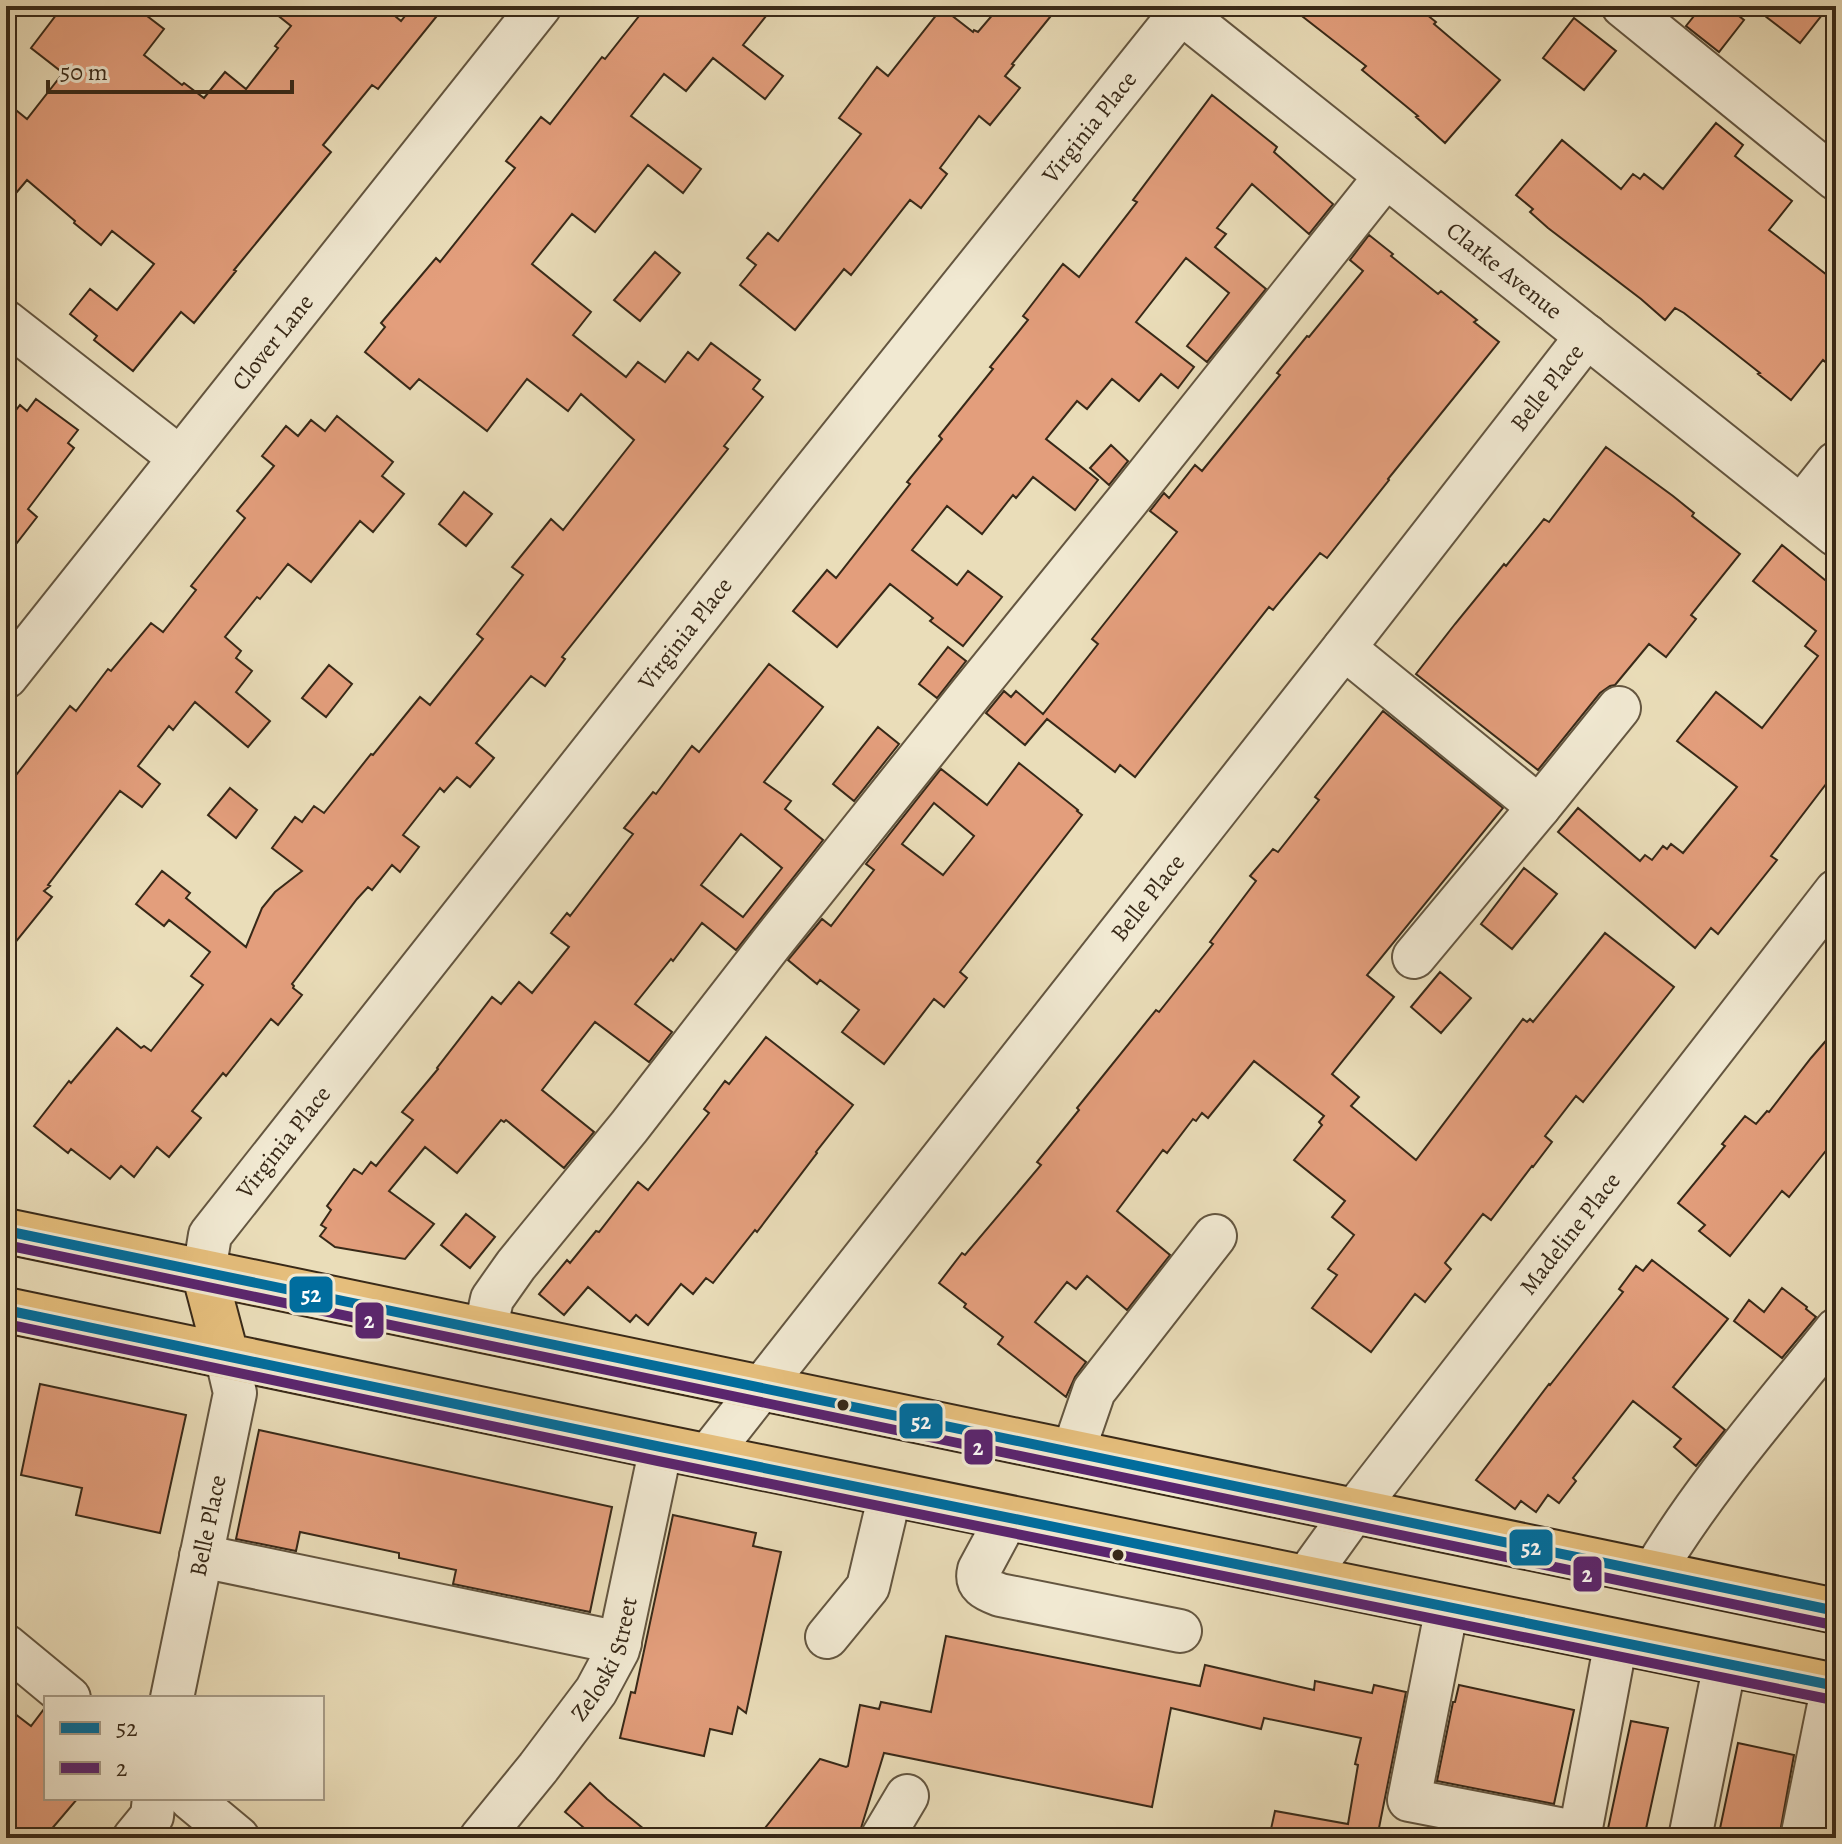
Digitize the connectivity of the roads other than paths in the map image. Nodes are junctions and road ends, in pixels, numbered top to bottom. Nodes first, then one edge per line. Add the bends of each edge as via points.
1 (540, 6) edge
2 (1623, 6) edge
3 (1180, 8) edge
4 (1386, 176) junction
5 (1836, 179) edge
6 (6, 322) edge
7 (1587, 336) junction
8 (180, 458) junction
9 (1836, 463) edge
10 (1801, 507) junction
11 (1836, 535) edge
12 (1344, 648) junction
13 (6, 677) edge
14 (1619, 708) dead end
15 (1539, 807) junction
16 (1836, 891) edge
17 (1414, 957) dead end
18 (1215, 1236) dead end
19 (11, 1240) edge
20 (204, 1272) junction
21 (6, 1310) edge
22 (1836, 1330) edge
23 (485, 1331) junction
24 (226, 1355) junction
25 (761, 1388) junction
26 (661, 1447) junction
27 (1073, 1452) junction
28 (707, 1457) junction
29 (890, 1494) junction
30 (1355, 1510) junction
31 (1007, 1518) junction
32 (201, 1556) junction
33 (1653, 1573) junction
34 (1306, 1578) junction
35 (1447, 1607) junction
36 (1836, 1611) edge
37 (1180, 1631) dead end
38 (827, 1637) dead end
39 (1616, 1641) junction
40 (620, 1643) junction
41 (6, 1646) edge
42 (1725, 1663) junction
43 (1834, 1685) edge
44 (67, 1696) edge
45 (172, 1696) edge
46 (907, 1796) dead end
47 (154, 1800) edge
48 (192, 1800) edge
49 (134, 1838) edge
50 (238, 1838) edge
51 (481, 1838) edge
52 (882, 1838) edge
53 (1690, 1838) edge
54 (1802, 1838) edge

1 - 8 street, Clover Lane
2 - 5 street
3 - 4 street, Clarke Avenue
3 - 20 street, Virginia Place via 210,1235
4 - 7 street, Clarke Avenue
4 - 23 street via 516,1265 492,1299
6 - 8 street
7 - 10 street, Clarke Avenue
7 - 12 street, Belle Place
8 - 13 street, Clover Lane
9 - 10 street
10 - 11 street, Clarke Avenue
12 - 15 street
12 - 25 street, Belle Place
14 - 15 street
15 - 17 street
16 - 30 street, Madeline Place
18 - 27 street via 1094,1391
19 - 20 main road
20 - 23 main road
20 - 24 main road
21 - 24 main road
22 - 33 street via 1703,1497
23 - 25 main road
24 - 26 main road
24 - 32 street, Belle Place via 235,1393
25 - 27 main road
25 - 28 street, Belle Place
26 - 28 main road
26 - 40 street, Zeloski Street
27 - 30 main road
28 - 29 main road
29 - 31 main road
29 - 38 street via 868,1587
30 - 33 main road
30 - 34 street, Madeline Place
31 - 34 main road
31 - 37 street via 979,1570 986,1590
32 - 40 street
32 - 45 street, Belle Place
33 - 36 main road
34 - 35 main road
35 - 39 main road
35 - 39 street via 1409,1800 1580,1833
39 - 42 main road
40 - 51 street, Zeloski Street via 596,1691
41 - 44 street
42 - 43 main road
42 - 53 street
43 - 54 street
46 - 52 street
47 - 49 street via 152,1816
48 - 50 street

